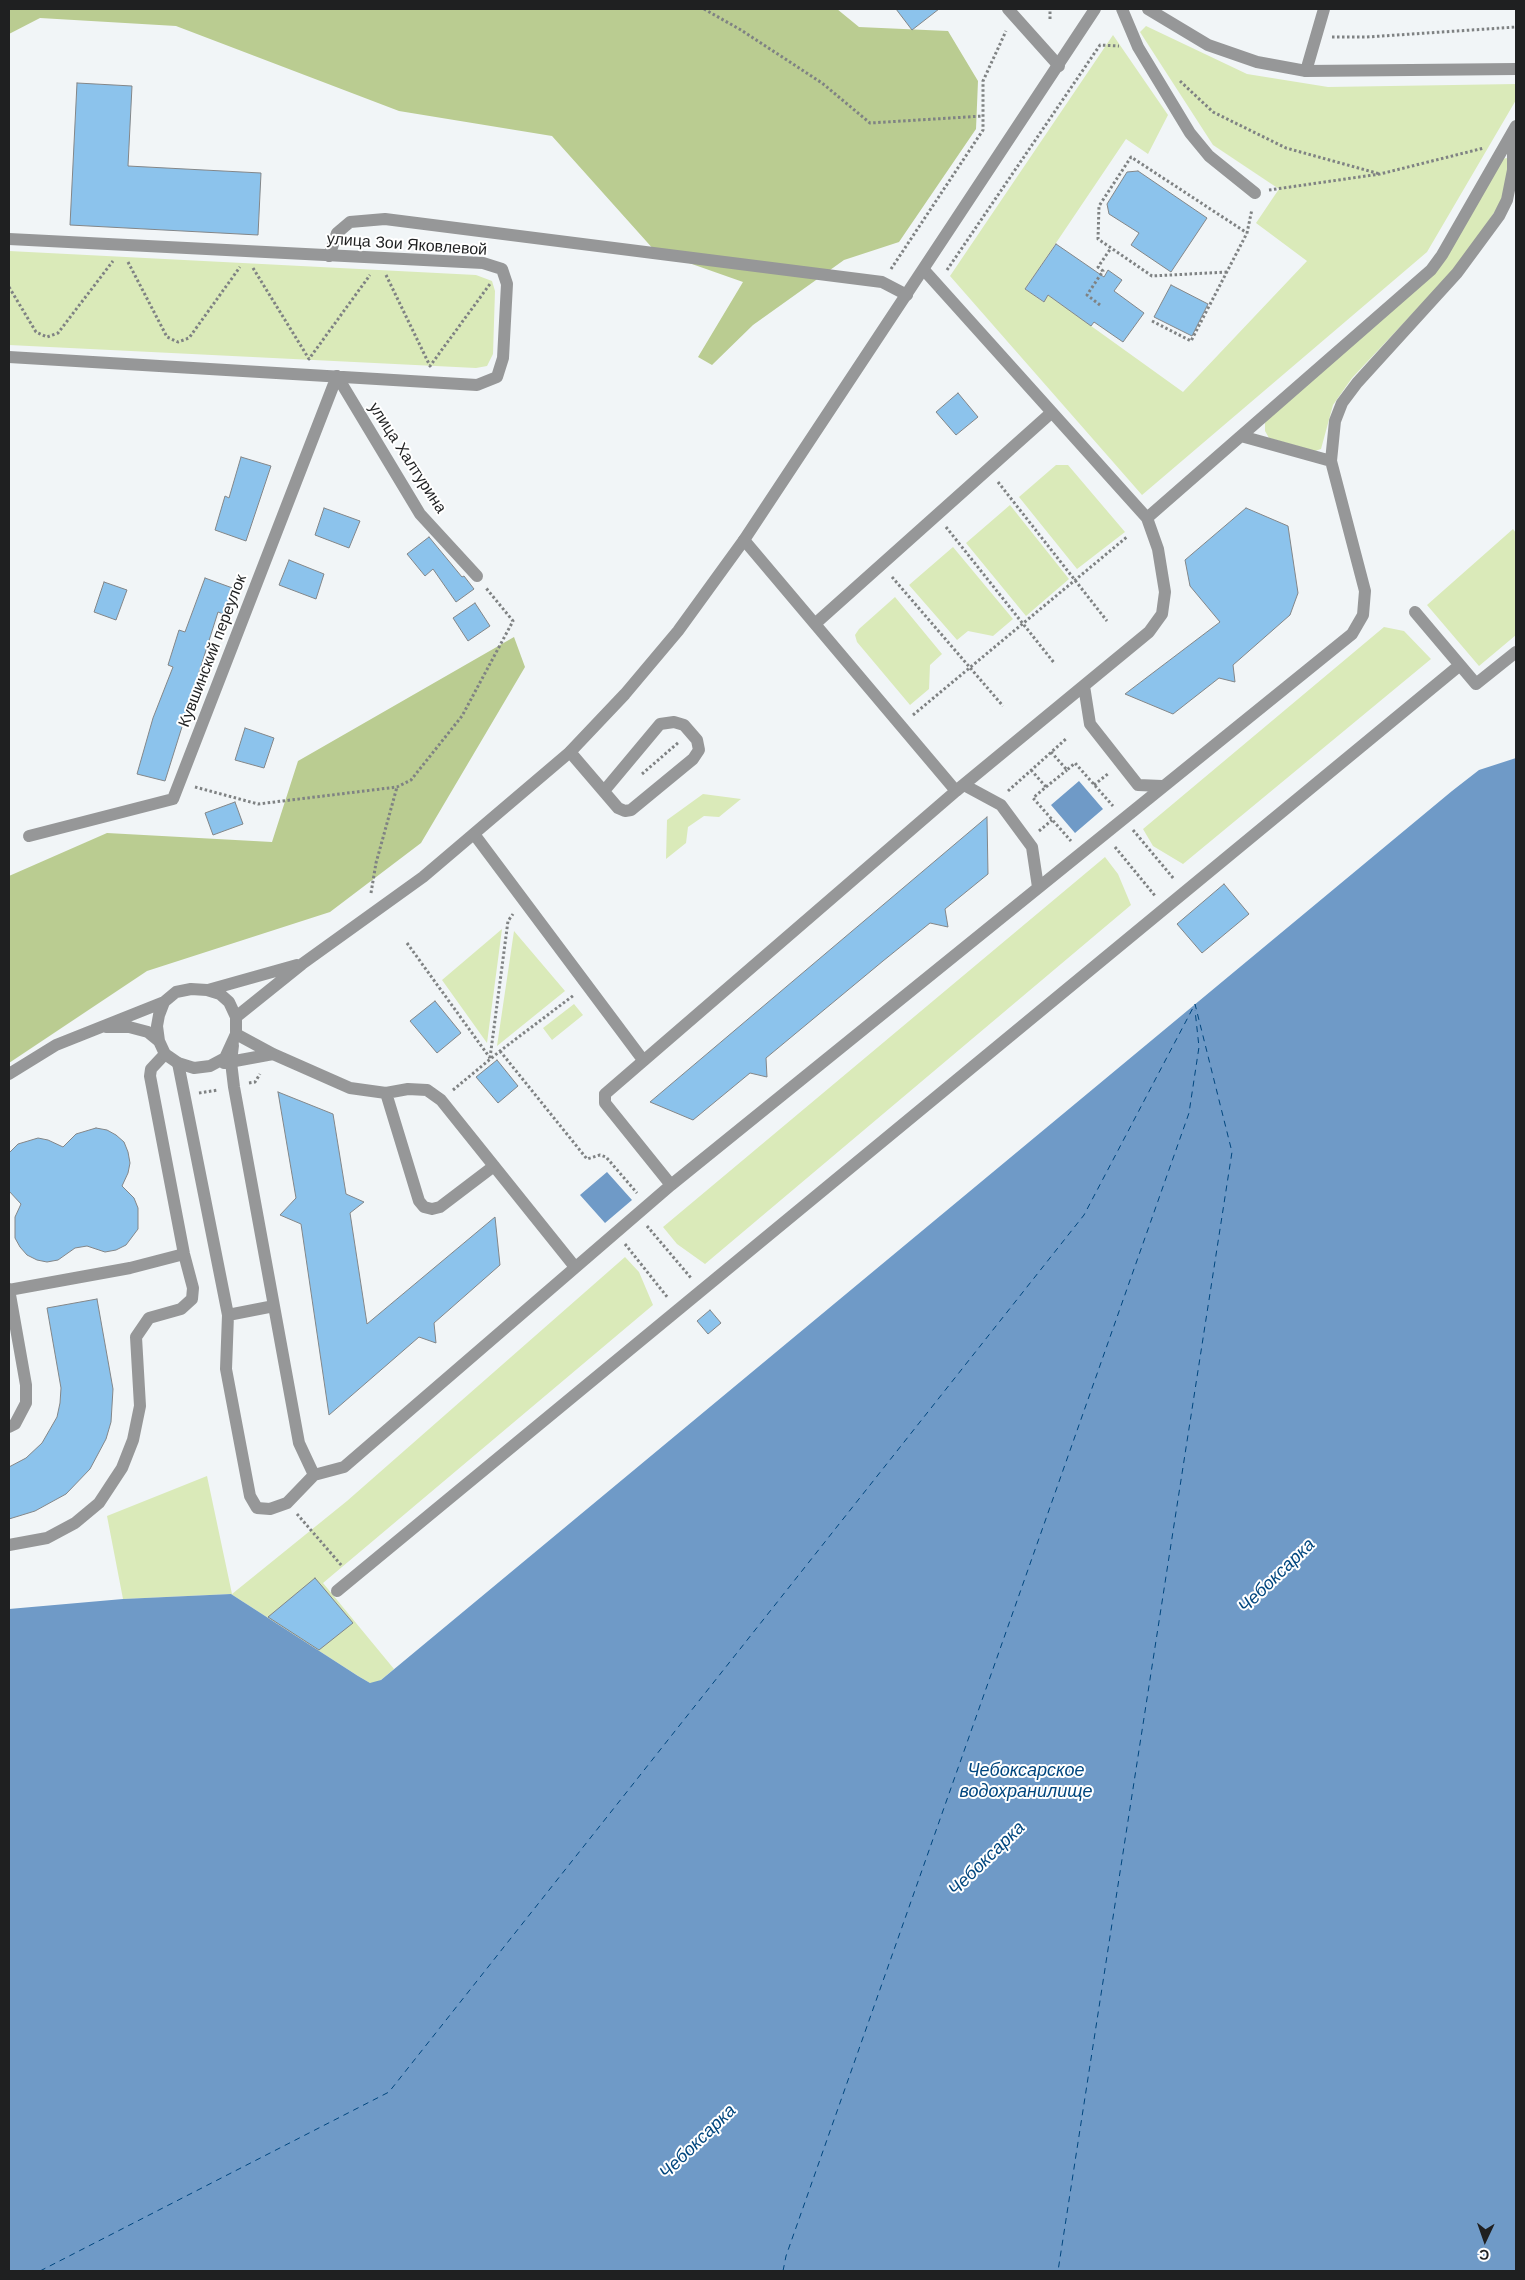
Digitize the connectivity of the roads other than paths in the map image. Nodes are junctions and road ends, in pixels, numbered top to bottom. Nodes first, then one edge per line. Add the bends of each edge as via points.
1 (1095, 9) edge
2 (1122, 9) edge
3 (1148, 9) edge
4 (1324, 9) edge
5 (1011, 12) edge
6 (1059, 66) junction
7 (1516, 69) edge
8 (1306, 71) junction
9 (1512, 134) edge
10 (1255, 193) road end
11 (9, 239) edge
12 (329, 256) junction
13 (924, 270) junction
14 (906, 295) junction
15 (9, 357) edge
16 (337, 376) junction
17 (1051, 413) junction
18 (1241, 436) junction
19 (1331, 461) junction
20 (1147, 518) junction
21 (744, 540) junction
22 (477, 576) road end
23 (1415, 612) dead end
24 (816, 623) junction
25 (1516, 652) edge
26 (1460, 665) junction
27 (1084, 686) junction
28 (570, 752) junction
29 (1162, 786) junction
30 (960, 788) junction
31 (604, 790) junction
32 (474, 834) junction
33 (29, 836) dead end
34 (1038, 887) junction
35 (302, 964) junction
36 (207, 990) junction
37 (164, 1002) junction
38 (236, 1017) junction
39 (99, 1027) junction
40 (234, 1040) junction
41 (159, 1041) junction
42 (165, 1054) junction
43 (273, 1054) junction
44 (643, 1060) junction
45 (231, 1062) junction
46 (178, 1063) junction
47 (210, 1066) junction
48 (9, 1074) edge
49 (386, 1093) junction
50 (494, 1166) junction
51 (671, 1185) junction
52 (184, 1254) junction
53 (575, 1267) junction
54 (9, 1290) edge
55 (274, 1306) junction
56 (228, 1315) junction
57 (9, 1427) edge
58 (314, 1475) junction
59 (9, 1545) edge
60 (337, 1591) dead end

1 - 6 street
2 - 10 street via 1138,47 1190,133 1210,156
3 - 8 street via 1208,44 1257,62
4 - 8 street
5 - 6 street
6 - 13 street
7 - 8 street
9 - 18 street via 1431,270
9 - 19 street via 1513,170 1507,200 1499,216 1457,273 1357,382 1342,403 1335,421
11 - 12 street, улица Зои Яковлевой
12 - 14 street via 337,233 350,222 385,218 882,282
12 - 16 street, улица Зои Яковлевой via 484,263 502,269 506,284 504,358 497,378 478,385
13 - 14 street
13 - 17 street
14 - 21 street
15 - 16 street, улица Зои Яковлевой
16 - 22 street, улица Халтурина via 420,514
16 - 33 street, Кувшинский переулок via 173,799
17 - 20 street
17 - 24 street
18 - 19 street
18 - 20 street
19 - 29 street via 1365,592 1363,615 1352,634
20 - 27 street via 1158,550 1165,592 1162,614 1149,632
21 - 24 street
21 - 28 street via 678,631
23 - 26 street
24 - 30 street via 901,725
25 - 26 street via 1476,684
26 - 60 street
27 - 29 street via 1090,724 1138,784
27 - 30 street
28 - 31 street
28 - 32 street
29 - 34 street
30 - 34 street via 1001,805 1032,847
30 - 44 street
31 - 31 street via 618,808 631,810 693,759 698,750 697,740 684,725 674,722 660,724
32 - 35 street via 423,877
32 - 44 street
34 - 51 street
35 - 36 street
35 - 38 street
36 - 37 street via 176,992
36 - 38 street via 220,994 229,1002
37 - 39 street
37 - 41 street via 158,1020
38 - 40 street
39 - 41 street via 129,1027 148,1032
39 - 48 street via 56,1045
40 - 43 street
40 - 45 street
40 - 47 street via 225,1058
41 - 42 street
42 - 46 street
42 - 52 street via 151,1069 150,1076
43 - 45 street
43 - 49 street via 350,1088
44 - 51 street via 606,1094 605,1103
45 - 47 street
45 - 55 street
46 - 47 street via 194,1068
46 - 56 street
49 - 50 street via 427,1090 441,1100
49 - 50 street via 419,1202 424,1207 440,1207
50 - 53 street
51 - 53 street
52 - 54 street via 130,1268
52 - 59 street via 193,1288 192,1299 181,1309 149,1318 136,1337 140,1406 134,1440 122,1468 99,1503 75,1523 47,1538
53 - 58 street via 344,1466
54 - 57 street via 26,1385 26,1403 15,1424
55 - 56 street
55 - 58 street via 299,1443
56 - 58 street via 226,1370 250,1496 257,1508 270,1509 287,1502

